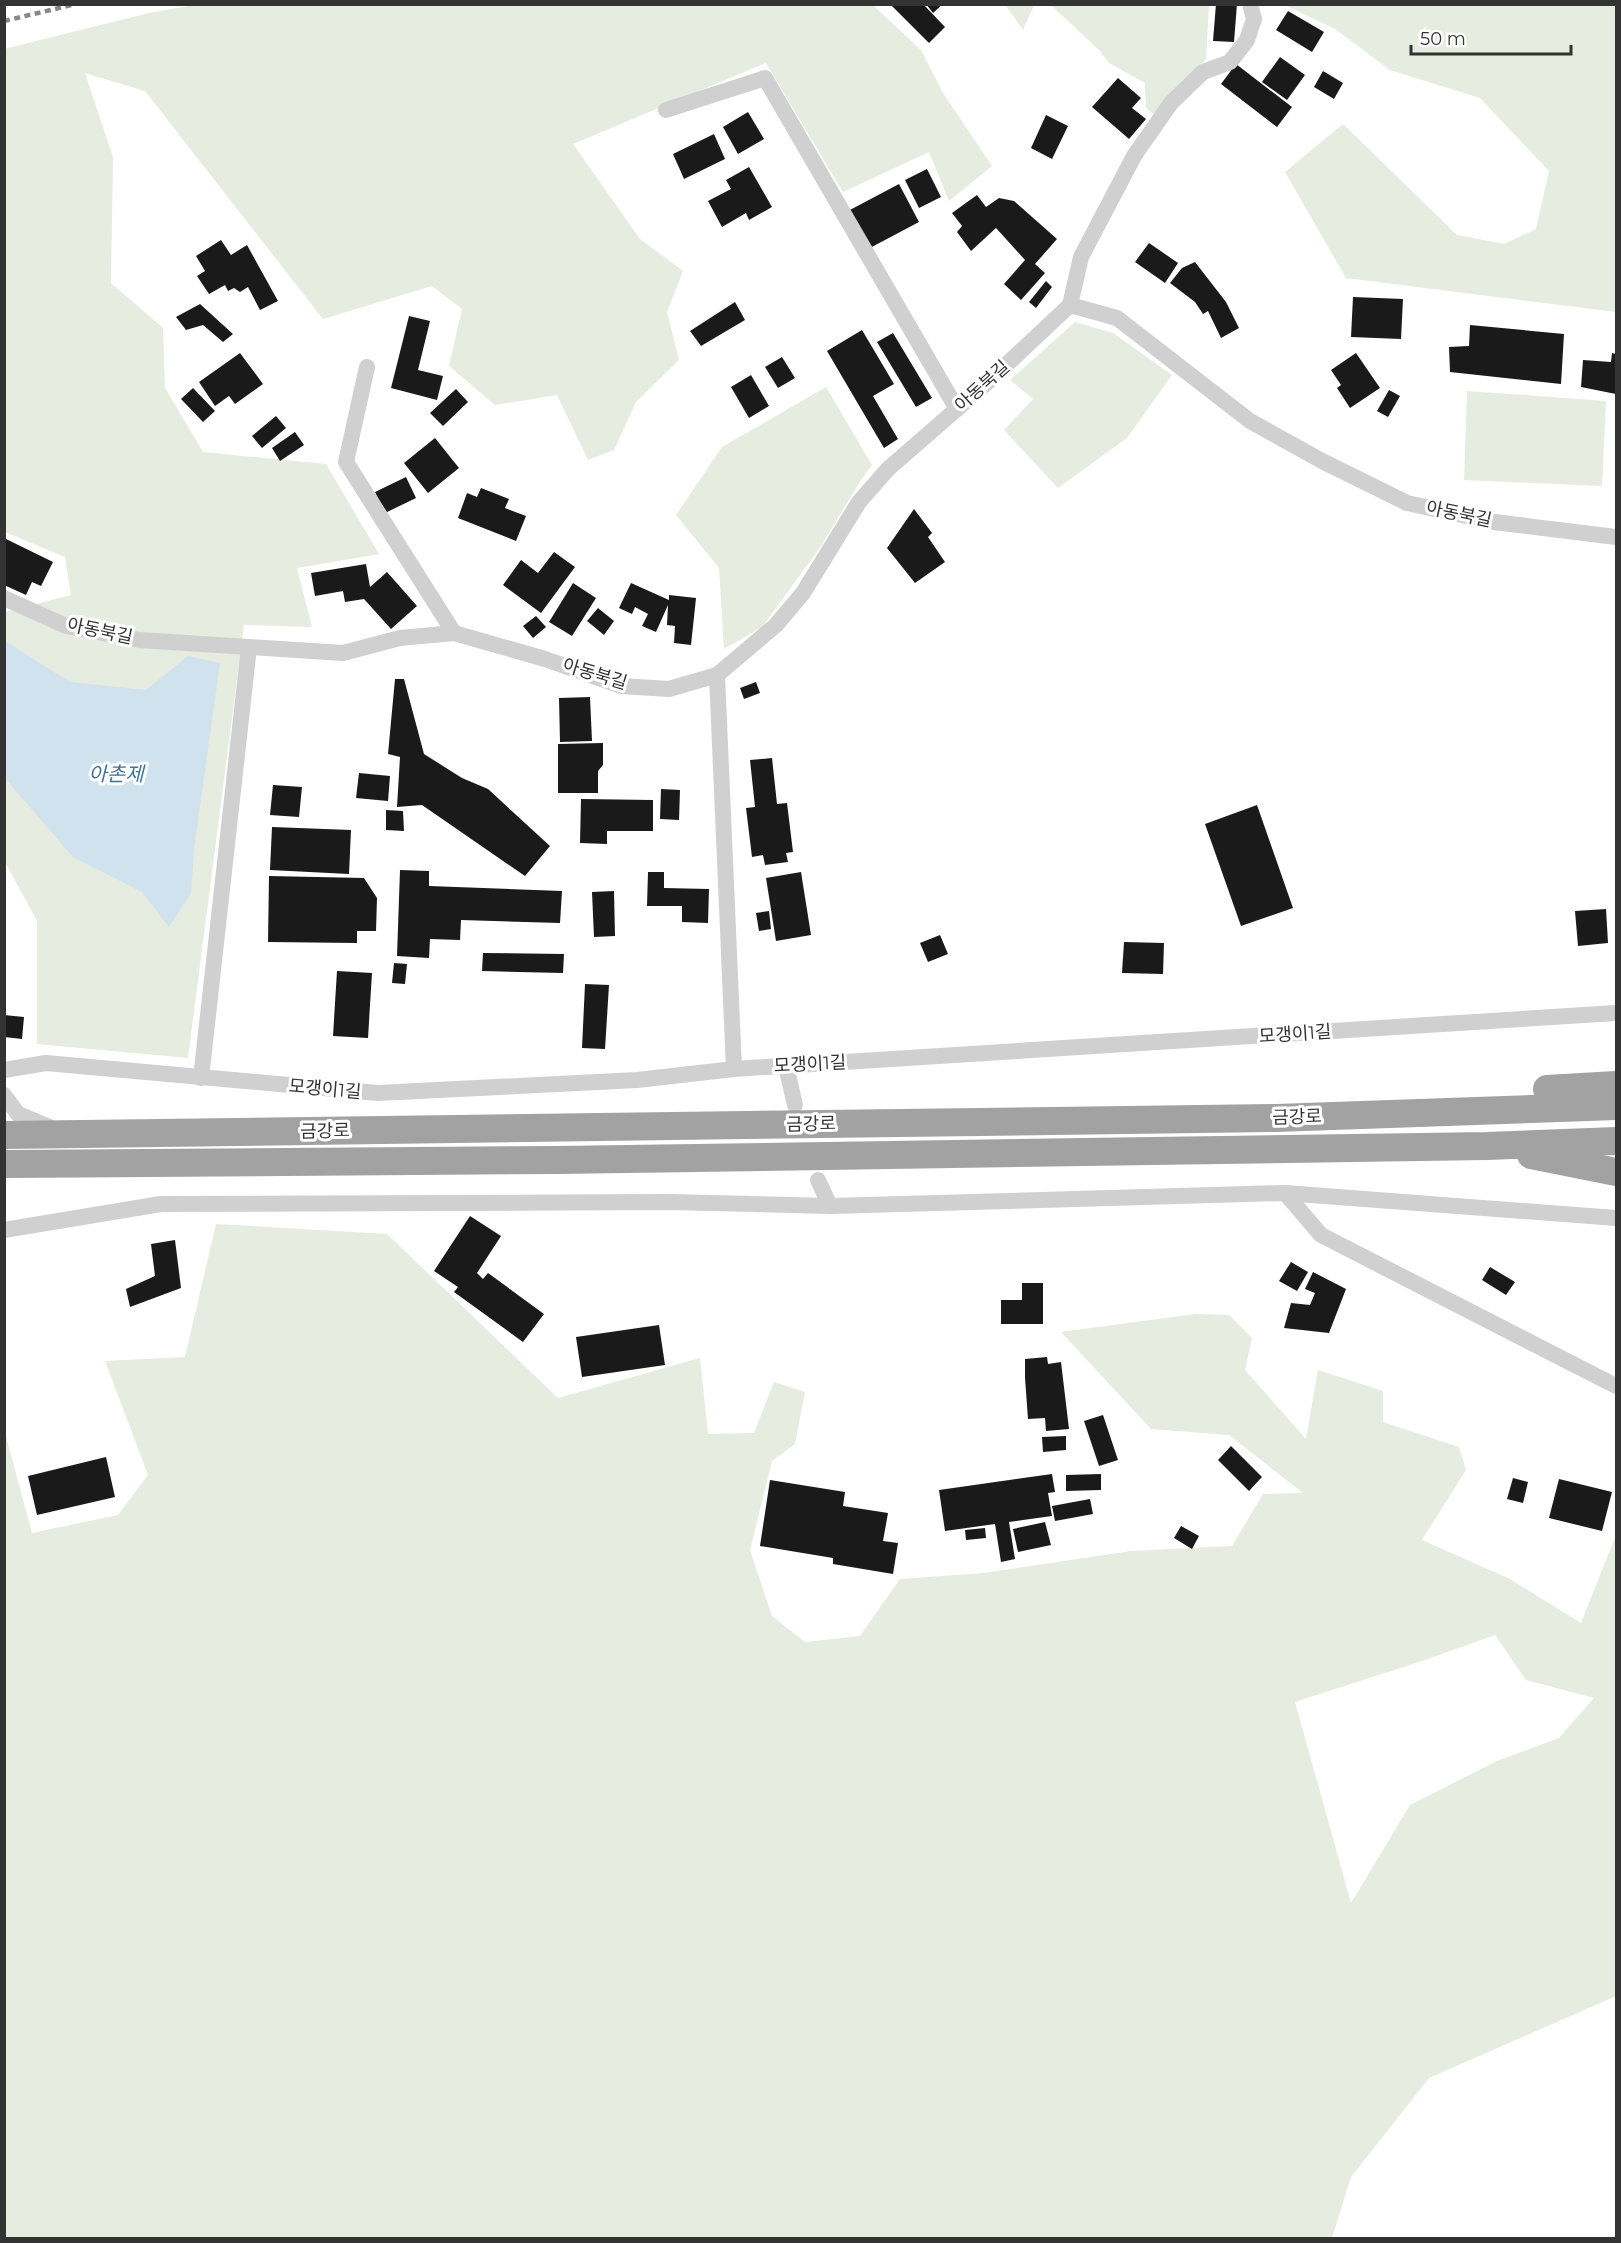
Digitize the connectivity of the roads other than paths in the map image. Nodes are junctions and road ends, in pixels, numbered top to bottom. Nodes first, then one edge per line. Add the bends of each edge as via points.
1 (1250, 4) edge
2 (666, 110) dead end
3 (1070, 305) junction
4 (367, 367) dead end
5 (957, 409) junction
6 (1617, 537) edge
7 (4, 598) edge
8 (454, 633) junction
9 (249, 647) junction
10 (717, 675) junction
11 (1617, 1013) edge
12 (786, 1066) junction
13 (734, 1069) junction
14 (4, 1070) edge
15 (201, 1078) junction
16 (1617, 1084) edge
17 (4, 1095) edge
18 (795, 1105) dead end
19 (1617, 1106) edge
20 (1276, 1118) junction
21 (66, 1134) junction
22 (4, 1135) edge
23 (1617, 1141) edge
24 (1487, 1146) junction
25 (4, 1164) edge
26 (1617, 1172) edge
27 (818, 1180) dead end
28 (1285, 1193) junction
29 (830, 1206) junction
30 (1617, 1218) edge
31 (4, 1230) edge
32 (1617, 1386) edge

1 - 3 street via 1254,19 1247,40 1230,62 1203,72 1171,103 1134,156 1080,257
2 - 5 street via 765,78
3 - 5 street, 아동북길
3 - 6 street, 아동북길 via 1117,318 1250,421 1407,503 1494,522
4 - 8 street via 346,462
5 - 10 street, 아동북길 via 888,469 859,502 803,593 776,625
7 - 9 street, 아동북길 via 66,626 139,640
8 - 9 street, 아동북길 via 400,638 343,653
8 - 10 street, 아동북길 via 621,686 669,689
9 - 15 street
10 - 13 street
11 - 12 street, 모갱이1길
12 - 13 street, 모갱이1길
12 - 18 street
13 - 15 street, 모갱이1길 via 637,1080 378,1093
14 - 15 street, 모갱이1길 via 46,1063
16 - 20 highway via 1308,1106
17 - 21 street via 18,1114
19 - 20 highway, 금강로
20 - 21 highway, 금강로
21 - 22 highway, 금강로
23 - 24 highway, 금강로
24 - 25 highway, 금강로
24 - 26 highway
27 - 29 street
28 - 29 street
28 - 30 street
28 - 32 street via 1321,1235
29 - 31 street via 669,1202 161,1204

